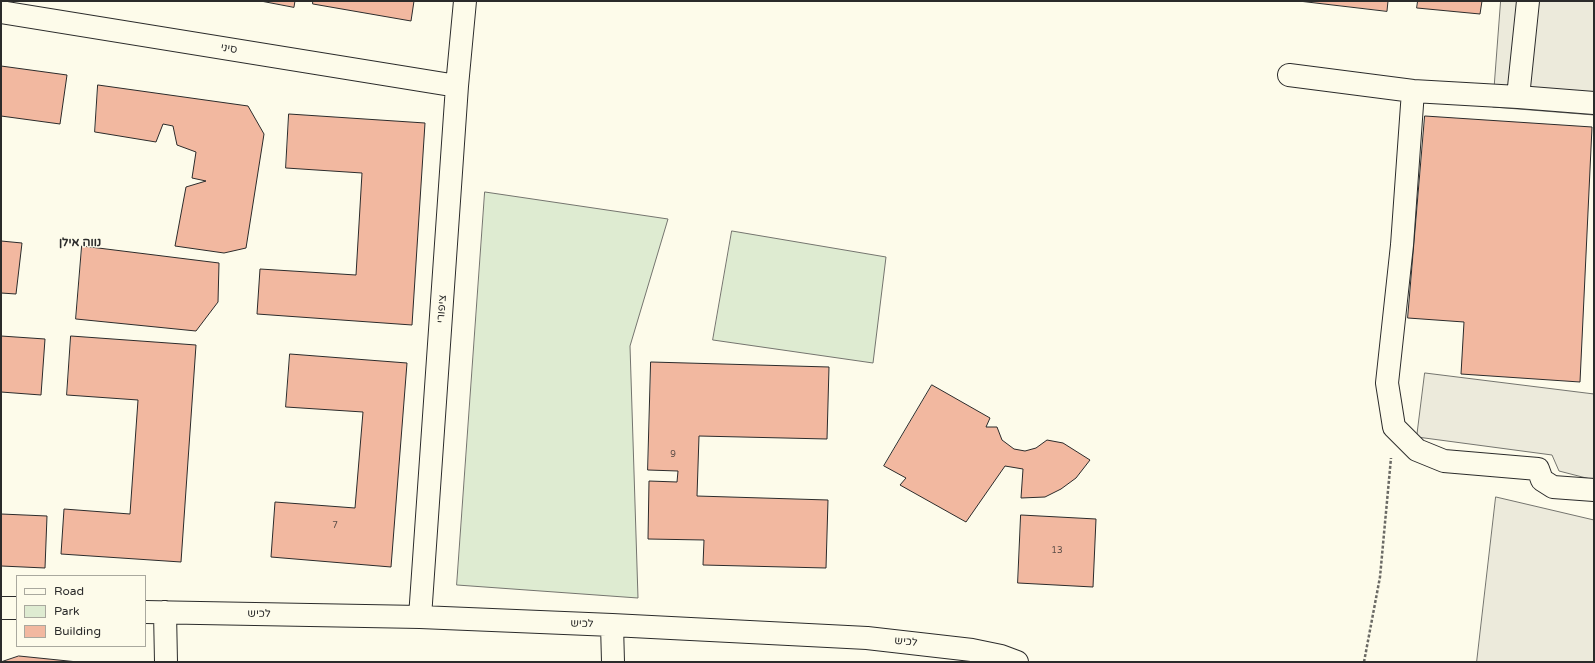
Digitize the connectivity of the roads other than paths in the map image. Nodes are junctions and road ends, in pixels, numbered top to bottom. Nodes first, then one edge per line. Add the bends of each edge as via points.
1 (465, 1) edge
2 (1528, 1) edge
3 (1, 12) edge
4 (1289, 75) dead end
5 (457, 86) junction
6 (1413, 91) junction
7 (1518, 97) junction
8 (1594, 104) edge
9 (1593, 484) edge
10 (1, 608) edge
11 (16, 608) edge
12 (155, 612) edge
13 (420, 617) junction
14 (612, 625) junction
15 (166, 662) edge
16 (613, 662) edge
17 (1017, 662) edge

1 - 5 street, ציפורי
2 - 7 street
3 - 5 street, סיני
4 - 6 street
5 - 13 street, ציפורי
6 - 7 street
6 - 9 street via 1402,244 1387,383 1394,427 1417,450 1444,461 1538,469 1542,480 1553,487
7 - 8 street
10 - 11 street
12 - 13 street, לכיש
12 - 15 street
13 - 14 street, לכיש
14 - 16 street
14 - 17 street, לכיש via 875,639 972,650

